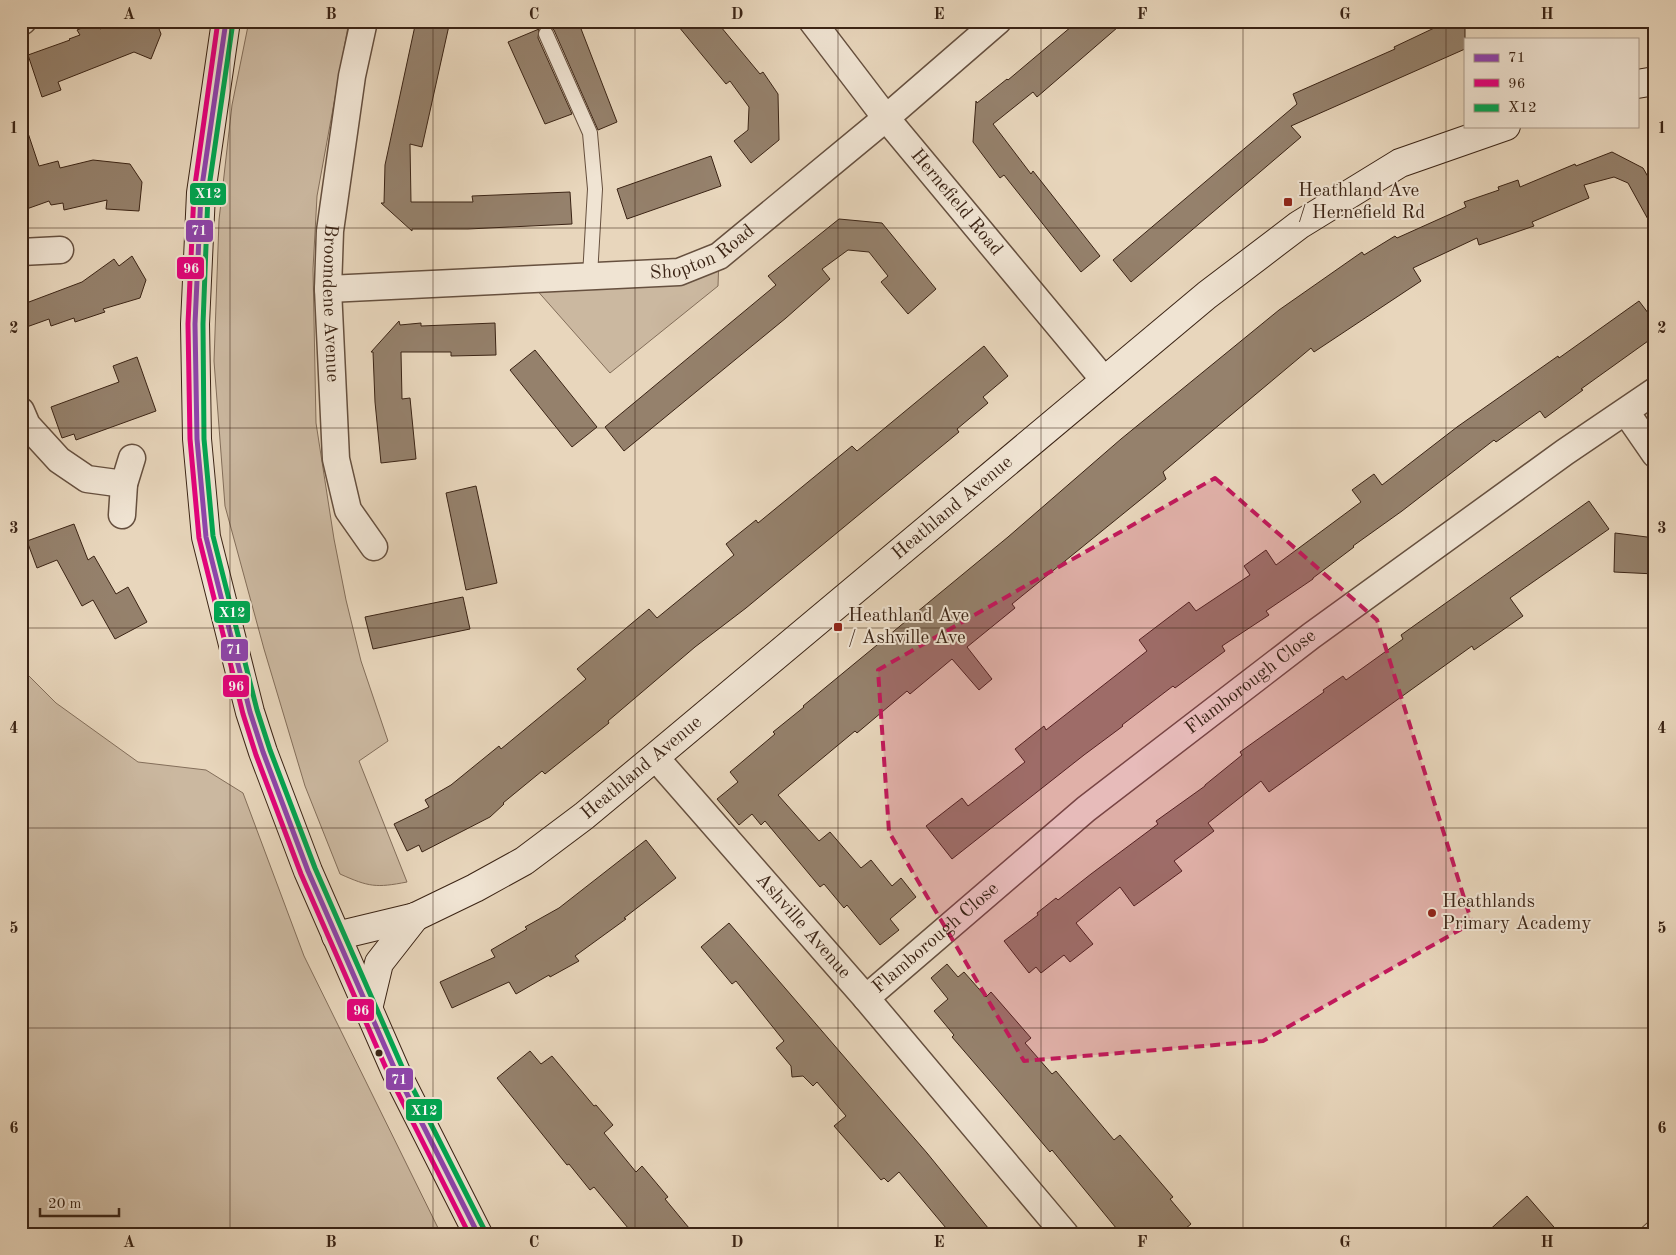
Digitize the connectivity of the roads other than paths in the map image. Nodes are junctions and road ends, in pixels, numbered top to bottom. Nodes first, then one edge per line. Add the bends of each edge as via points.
1 (226, 21) edge
2 (364, 21) edge
3 (812, 21) edge
4 (998, 21) edge
5 (546, 34) dead end
6 (1655, 82) edge
7 (1638, 84) edge
8 (886, 118) junction
9 (1500, 128) edge
10 (60, 250) dead end
11 (21, 252) edge
12 (590, 276) junction
13 (328, 289) junction
14 (1105, 381) junction
15 (1655, 391) edge
16 (21, 411) edge
17 (1626, 412) junction
18 (1655, 454) edge
19 (132, 458) dead end
20 (124, 484) junction
21 (122, 515) dead end
22 (374, 547) dead end
23 (655, 757) junction
24 (416, 917) junction
25 (336, 936) junction
26 (866, 998) junction
27 (368, 1009) junction
28 (1655, 1226) edge
29 (478, 1234) edge
30 (1065, 1234) edge
31 (1646, 1234) edge

1 - 25 street via 201,193 195,324 197,439 206,537 263,752
2 - 13 street, Broomdene Avenue via 352,76 330,231
3 - 8 street, Hernefield Road
4 - 8 street, Shopton Road
5 - 12 lane via 590,133 595,189
6 - 7 street
8 - 12 street, Shopton Road via 719,256 679,272
8 - 14 street, Hernefield Road
9 - 14 street, Heathland Avenue via 1400,163 1299,225
10 - 11 street
12 - 13 street, Shopton Road
13 - 22 street, Broomdene Avenue via 336,460 348,510
14 - 23 street, Heathland Avenue
15 - 17 street, Flamborough Close
16 - 20 street via 27,425 60,460 87,479
17 - 18 street
17 - 26 street, Flamborough Close via 1565,452 1311,636 1086,809
19 - 20 street
20 - 21 street
23 - 24 street, Heathland Avenue via 524,860
23 - 26 street, Ashville Avenue
24 - 25 street, Heathland Avenue
24 - 27 street, Heathland Avenue via 379,963
25 - 27 street
26 - 30 street, Ashville Avenue
27 - 29 street via 396,1072
28 - 31 lane

